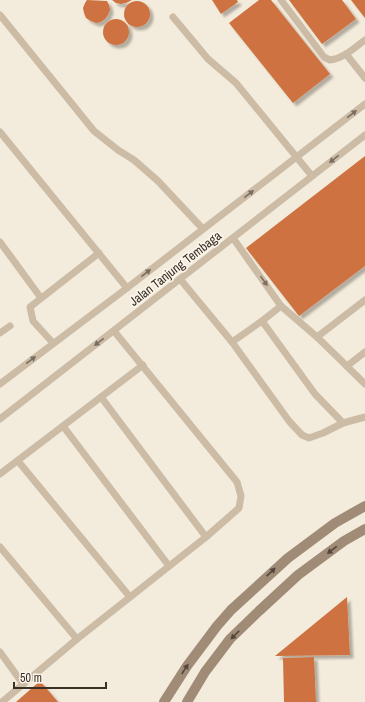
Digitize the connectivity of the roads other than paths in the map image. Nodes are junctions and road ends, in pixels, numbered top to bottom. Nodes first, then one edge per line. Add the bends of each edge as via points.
1 (281, 0) edge
2 (0, 14) edge
3 (173, 17) dead end
4 (365, 40) edge
5 (346, 54) junction
6 (365, 78) edge
7 (365, 104) edge
8 (0, 132) edge
9 (365, 135) edge
10 (297, 157) junction
11 (312, 176) junction
12 (203, 229) junction
13 (233, 238) junction
14 (0, 242) edge
15 (99, 253) junction
16 (180, 279) junction
17 (127, 288) junction
18 (41, 298) junction
19 (365, 300) edge
20 (281, 306) junction
21 (262, 321) junction
22 (10, 326) dead end
23 (114, 331) junction
24 (0, 333) edge
25 (317, 337) junction
26 (232, 342) junction
27 (54, 343) junction
28 (365, 352) edge
29 (143, 366) junction
30 (347, 366) junction
31 (0, 384) edge
32 (365, 384) edge
33 (101, 397) junction
34 (365, 417) edge
35 (0, 419) edge
36 (343, 423) junction
37 (63, 426) junction
38 (18, 461) junction
39 (0, 474) edge
40 (365, 506) edge
41 (365, 529) edge
42 (206, 537) junction
43 (0, 547) edge
44 (169, 566) junction
45 (130, 597) junction
46 (77, 639) junction
47 (0, 652) edge
48 (23, 684) junction
49 (2, 702) edge
50 (164, 702) edge
51 (186, 702) edge

1 - 5 lane via 324,57 330,60
2 - 12 lane via 94,131 158,180
3 - 10 lane via 208,59 236,83
4 - 5 lane
5 - 6 lane
10 -> 7 lane, Jalan Tanjung Tembaga
8 - 15 lane
9 -> 11 lane, Jalan Tanjung Tembaga
10 - 11 lane
12 -> 10 lane, Jalan Tanjung Tembaga
11 - 13 lane, Jalan Tanjung Tembaga
17 -> 12 lane, Jalan Tanjung Tembaga
13 - 16 lane, Jalan Tanjung Tembaga
13 -> 20 lane via 254,262
14 - 18 lane
15 - 17 lane
15 - 18 lane
16 - 23 lane, Jalan Tanjung Tembaga
16 - 26 lane
17 - 27 lane, Jalan Tanjung Tembaga
18 - 27 lane via 30,307 33,321
19 - 25 lane
20 - 21 lane
20 - 25 lane
21 - 26 lane
21 - 36 lane via 315,394
22 - 24 lane
23 - 29 lane
23 -> 35 lane, Jalan Tanjung Tembaga
25 - 30 lane
26 - 36 lane via 302,435 309,438
31 -> 27 lane, Jalan Tanjung Tembaga
28 - 30 lane
29 - 33 lane
29 - 42 lane via 239,489 239,508
30 - 32 lane
33 - 37 lane
33 - 42 lane
34 - 36 lane
37 - 38 lane
37 - 44 lane
38 - 39 lane
38 - 45 lane
50 -> 40 main road via 187,666 231,610 288,558 335,523
41 -> 51 main road via 298,575 230,639
42 - 44 lane
43 - 46 lane
44 - 45 lane
45 - 46 lane
46 - 48 lane
47 - 48 lane
48 - 49 lane

